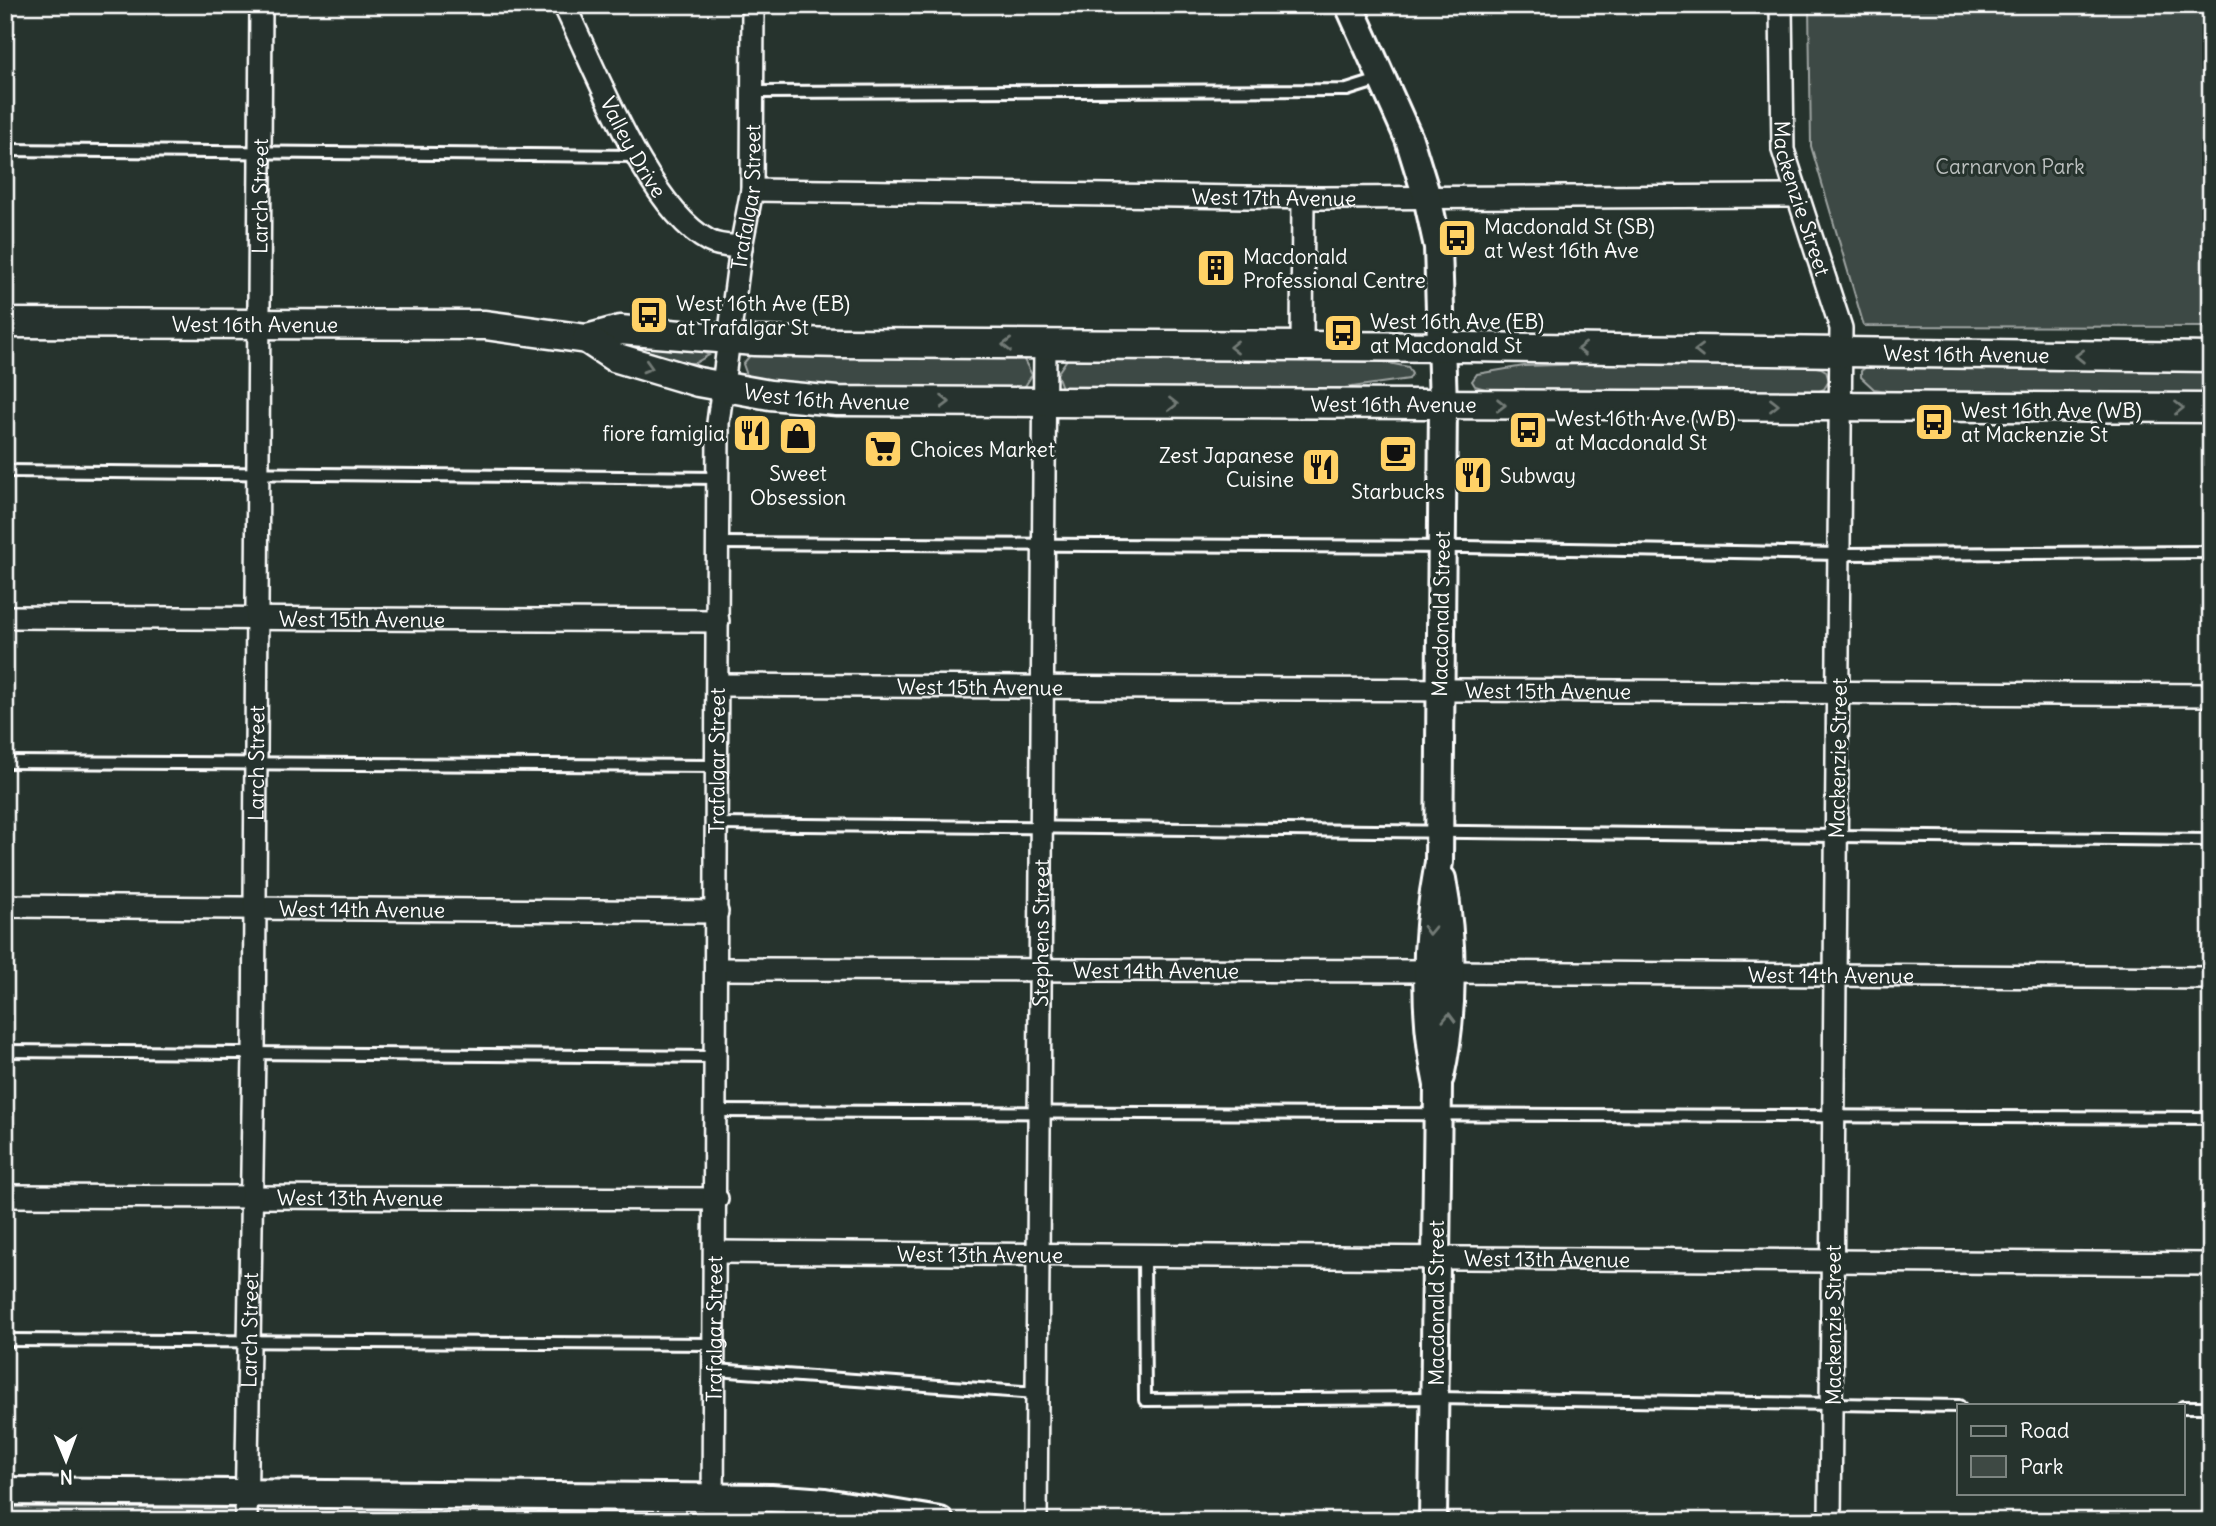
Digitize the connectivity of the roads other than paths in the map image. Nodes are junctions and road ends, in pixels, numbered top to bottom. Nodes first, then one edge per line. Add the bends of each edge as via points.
1 (261, 5) edge
2 (564, 5) edge
3 (753, 5) edge
4 (1349, 5) edge
5 (1781, 5) edge
6 (1383, 79) junction
7 (753, 92) junction
8 (5, 150) edge
9 (260, 152) junction
10 (638, 156) junction
11 (752, 190) junction
12 (1796, 196) junction
13 (1427, 197) junction
14 (1303, 198) junction
15 (741, 247) junction
16 (5, 323) edge
17 (258, 324) junction
18 (587, 339) junction
19 (729, 339) junction
20 (1045, 346) junction
21 (1302, 347) junction
22 (1443, 347) junction
23 (1841, 354) junction
24 (2211, 357) edge
25 (723, 386) junction
26 (1045, 404) junction
27 (1443, 405) junction
28 (1841, 405) junction
29 (2211, 408) edge
30 (5, 471) edge
31 (257, 473) junction
32 (718, 478) junction
33 (718, 542) junction
34 (1044, 544) junction
35 (1441, 547) junction
36 (2211, 552) edge
37 (1840, 554) junction
38 (5, 617) edge
39 (256, 620) junction
40 (718, 621) junction
41 (718, 685) junction
42 (1043, 687) junction
43 (1440, 690) junction
44 (1839, 692) junction
45 (2211, 695) edge
46 (5, 762) edge
47 (257, 762) junction
48 (718, 766) junction
49 (718, 824) junction
50 (1042, 829) junction
51 (1440, 831) junction
52 (1837, 838) junction
53 (2211, 840) edge
54 (5, 906) edge
55 (254, 908) junction
56 (717, 912) junction
57 (717, 969) junction
58 (1041, 971) junction
59 (1439, 971) junction
60 (1835, 976) junction
61 (2211, 978) edge
62 (5, 1051) edge
63 (254, 1053) junction
64 (717, 1057) junction
65 (717, 1111) junction
66 (1039, 1114) junction
67 (1437, 1115) junction
68 (1835, 1116) junction
69 (2211, 1118) edge
70 (5, 1196) edge
71 (253, 1198) junction
72 (717, 1199) junction
73 (716, 1252) junction
74 (1038, 1255) junction
75 (1144, 1255) junction
76 (1437, 1256) junction
77 (1833, 1261) junction
78 (2211, 1264) edge
79 (5, 1340) edge
80 (251, 1342) junction
81 (715, 1344) junction
82 (715, 1370) junction
83 (1037, 1393) junction
84 (1436, 1398) junction
85 (1832, 1405) junction
86 (1957, 1406) edge
87 (2184, 1407) edge
88 (2211, 1407) edge
89 (5, 1491) edge
90 (248, 1494) junction
91 (714, 1509) edge
92 (246, 1521) edge
93 (940, 1521) edge
94 (1036, 1521) edge
95 (1433, 1521) edge
96 (1830, 1521) edge

1 - 9 street, Larch Street
2 - 10 street, Valley Drive
3 - 7 street, Trafalgar Street
4 - 6 street, Macdonald Street
5 - 12 street, Mackenzie Street via 1783,150
6 - 7 lane via 1347,90
6 - 13 street, Macdonald Street
7 - 11 street, Trafalgar Street
8 - 9 lane
9 - 10 lane
9 - 17 street, Larch Street
10 - 15 street, Valley Drive via 685,224 710,242
11 - 14 street, West 17th Avenue
11 - 15 street, Trafalgar Street
12 - 13 street, West 17th Avenue
12 - 23 street, Mackenzie Street via 1840,322
13 - 14 street, West 17th Avenue
13 - 22 street, Macdonald Street via 1438,247
14 - 21 street
15 - 19 street, Trafalgar Street
16 - 17 main road, West 16th Avenue
17 - 18 main road, West 16th Avenue via 485,325
17 - 31 street, Larch Street
18 - 19 main road, West 16th Avenue via 620,330
18 -> 25 main road, West 16th Avenue via 614,357
20 -> 19 main road, West 16th Avenue
19 - 25 street, Trafalgar Street
21 -> 20 main road, West 16th Avenue
20 - 26 street, Stephens Street
21 - 22 main road, West 16th Avenue
23 -> 22 main road, West 16th Avenue
22 - 27 street, Macdonald Street
24 -> 23 main road, West 16th Avenue
23 - 28 street, Mackenzie Street
25 -> 26 main road, West 16th Avenue via 837,401
25 - 32 street, Trafalgar Street
26 -> 27 main road, West 16th Avenue
26 - 34 street, Stephens Street
27 -> 28 main road, West 16th Avenue
27 - 35 street, Macdonald Street
28 -> 29 main road, West 16th Avenue
28 - 37 street, Mackenzie Street
30 - 31 lane
31 - 32 lane
31 - 39 street, Larch Street
32 - 33 street, Trafalgar Street
33 - 34 lane
33 - 40 street, Trafalgar Street
34 - 35 lane
34 - 42 street, Stephens Street
35 - 37 lane
35 - 43 street, Macdonald Street
36 - 37 lane
37 - 44 street, Mackenzie Street
38 - 39 street, West 15th Avenue
39 - 40 street, West 15th Avenue
39 - 47 street, Larch Street
40 - 41 street, Trafalgar Street
41 - 42 street, West 15th Avenue
41 - 48 street, Trafalgar Street
42 - 43 street, West 15th Avenue
42 - 50 street, Stephens Street
43 - 44 street, West 15th Avenue
43 - 51 street, Macdonald Street
44 - 45 street, West 15th Avenue
44 - 52 street, Mackenzie Street
46 - 47 lane
47 - 48 lane
47 - 55 street, Larch Street
48 - 49 street, Trafalgar Street
49 - 50 lane
49 - 56 street, Trafalgar Street
50 - 51 lane
50 - 58 street, Stephens Street
51 - 52 lane
51 - 59 street, Macdonald Street via 1439,862 1450,921
52 - 53 lane
52 - 60 street, Mackenzie Street
54 - 55 street, West 14th Avenue
55 - 56 street, West 14th Avenue
55 - 63 street, Larch Street
56 - 57 street, Trafalgar Street
57 - 58 street, West 14th Avenue
57 - 64 street, Trafalgar Street
58 - 59 street, West 14th Avenue
58 - 66 street, Stephens Street
59 - 60 street, West 14th Avenue
59 - 67 street, Macdonald Street via 1448,1038
60 - 61 street, West 14th Avenue
60 - 68 street, Mackenzie Street
62 - 63 lane
63 - 64 lane
63 - 71 street, Larch Street
64 - 65 street, Trafalgar Street
65 - 66 lane
65 - 72 street, Trafalgar Street
66 - 67 lane
66 - 74 street, Stephens Street
67 - 68 lane
67 - 76 street, Macdonald Street
68 - 69 lane
68 - 77 street, Mackenzie Street
70 - 71 street, West 13th Avenue
71 - 72 street, West 13th Avenue
71 - 80 street, Larch Street
72 - 73 street, Trafalgar Street
73 - 74 street, West 13th Avenue
73 - 81 street, Trafalgar Street
74 - 75 street, West 13th Avenue
74 - 83 street, Stephens Street
75 - 76 street, West 13th Avenue
75 - 84 lane via 1145,1400
76 - 77 street, West 13th Avenue
76 - 84 street, Macdonald Street
77 - 78 street, West 13th Avenue
77 - 85 street, Mackenzie Street
79 - 80 lane
80 - 81 lane
80 - 90 street, Larch Street
81 - 82 street, Trafalgar Street
82 - 83 lane
82 - 91 street, Trafalgar Street
83 - 94 street, Stephens Street
84 - 85 lane
84 - 95 street, Macdonald Street
85 - 86 lane
85 - 96 street, Mackenzie Street
87 - 88 lane
89 - 90 street
90 - 91 street
90 - 92 street, Larch Street
91 - 93 street via 825,1502

